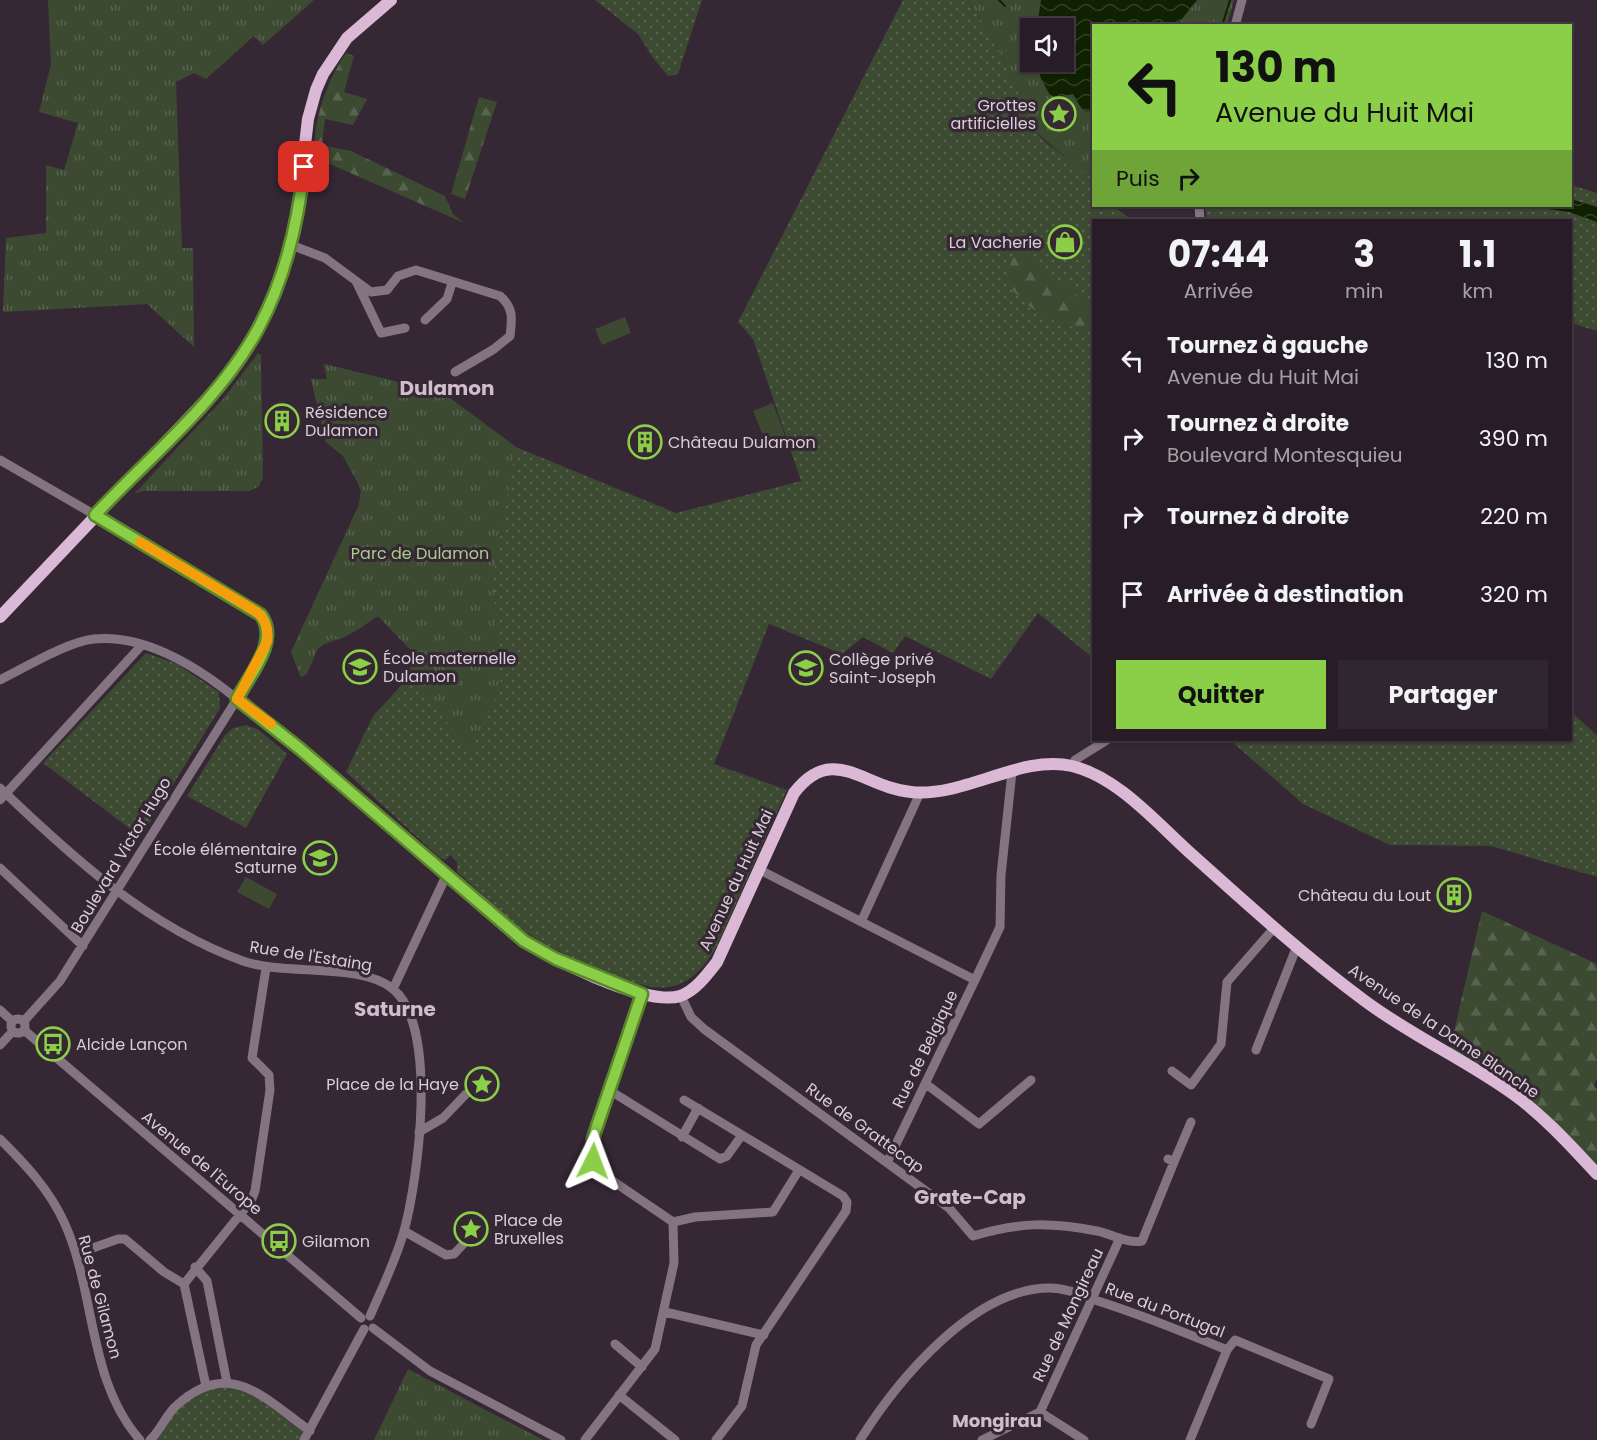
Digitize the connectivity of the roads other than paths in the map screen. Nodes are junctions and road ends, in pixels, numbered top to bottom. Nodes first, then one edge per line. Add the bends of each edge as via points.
1 (391, 0) edge
2 (1242, 0) edge
3 (1236, 24) edge
4 (291, 245) junction
5 (355, 279) junction
6 (452, 283) junction
7 (425, 320) dead end
8 (405, 328) dead end
9 (455, 372) dead end
10 (0, 460) edge
11 (95, 515) junction
12 (0, 617) edge
13 (141, 646) junction
14 (0, 680) edge
15 (237, 699) junction
16 (1105, 741) edge
17 (1073, 766) junction
18 (1012, 772) junction
19 (920, 793) junction
20 (2, 794) edge
21 (0, 868) edge
22 (760, 870) junction
23 (446, 876) junction
24 (117, 891) junction
25 (861, 922) junction
26 (1275, 927) junction
27 (1296, 945) junction
28 (84, 946) junction
29 (266, 968) junction
30 (975, 980) junction
31 (393, 989) junction
32 (642, 994) junction
33 (681, 996) junction
34 (0, 1010) edge
35 (13, 1026) junction
36 (24, 1026) junction
37 (0, 1045) edge
38 (1256, 1050) dead end
39 (1172, 1071) dead end
40 (1031, 1080) dead end
41 (926, 1083) junction
42 (609, 1090) junction
43 (466, 1094) dead end
44 (684, 1100) dead end
45 (698, 1108) junction
46 (1191, 1122) dead end
47 (419, 1132) junction
48 (742, 1135) junction
49 (682, 1137) junction
50 (0, 1139) edge
51 (887, 1163) junction
52 (799, 1170) junction
53 (1597, 1174) edge
54 (240, 1215) junction
55 (673, 1222) junction
56 (404, 1231) junction
57 (470, 1237) dead end
58 (1120, 1238) junction
59 (76, 1254) junction
60 (195, 1267) junction
61 (184, 1284) junction
62 (1092, 1299) junction
63 (665, 1312) junction
64 (366, 1317) junction
65 (368, 1328) junction
66 (764, 1335) junction
67 (615, 1344) dead end
68 (1227, 1350) junction
69 (642, 1367) junction
70 (227, 1383) junction
71 (206, 1386) junction
72 (620, 1395) junction
73 (1040, 1412) junction
74 (1311, 1424) dead end
75 (310, 1431) junction
76 (140, 1440) edge
77 (150, 1440) edge
78 (304, 1440) edge
79 (561, 1440) edge
80 (585, 1440) edge
81 (675, 1440) edge
82 (716, 1440) edge
83 (860, 1440) edge
84 (982, 1440) edge
85 (1084, 1440) edge
86 (1190, 1440) edge

1 - 4 main road via 347,38 316,90 308,119
2 - 3 street
4 - 5 street via 325,258
4 - 11 main road via 271,303 239,360
5 - 6 street via 371,292 387,290 398,276 416,270
5 - 8 street via 381,333
6 - 7 street via 447,298
6 - 9 street via 500,296 509,304 512,317 510,336
10 - 11 street
11 - 12 main road
11 - 15 main road via 261,615 267,628 267,642
13 - 14 street via 93,639
13 - 15 street via 185,663
13 - 20 street
15 - 23 main road via 309,756
15 - 24 street, Boulevard Victor Hugo
16 - 17 street via 1075,760
17 - 18 main road, Avenue du Huit Mai via 1052,765
17 - 26 main road, Avenue du Huit Mai via 1122,793
18 - 19 main road, Avenue du Huit Mai via 938,792
18 - 30 street, Rue de Belgique via 1001,875 1000,927
19 - 22 main road, Avenue du Huit Mai via 905,792 848,771 819,770 794,793
19 - 25 street
20 - 24 street, Rue de l'Estaing
21 - 28 street
22 - 25 street
22 - 33 main road, Avenue du Huit Mai via 717,962 703,980
23 - 31 street
23 - 32 main road via 524,941 564,963
24 - 28 street, Boulevard Victor Hugo
24 - 29 street, Rue de l'Estaing via 217,951
25 - 30 street
26 - 27 main road, Avenue du Huit Mai
26 - 39 street via 1227,982 1218,1049 1191,1085
27 - 38 street
27 - 53 main road, Avenue de la Dame Blanche via 1367,1003 1513,1094
28 - 36 street, Boulevard Victor Hugo
29 - 31 street, Rue de l'Estaing via 370,978
29 - 54 street via 252,1058 269,1075 270,1090 255,1191
30 - 41 street, Rue de Belgique
31 - 47 street via 407,1010 417,1041 422,1106
32 - 33 main road
32 - 42 street
33 - 51 street, Rue de Grattecap via 704,1029
34 - 35 street
35 - 36 street via 20,1033
35 - 37 street
36 - 54 street, Avenue de l'Europe
40 - 41 street via 979,1124
41 - 51 street, Rue de Belgique
42 - 49 street
42 - 55 street via 593,1138 593,1161 604,1175
43 - 47 street via 443,1118
44 - 45 street
45 - 48 street
45 - 49 street
46 - 58 street via 1171,1161 1145,1238 1137,1242
47 - 56 street
48 - 49 street via 727,1156 720,1159
48 - 52 street
50 - 59 street, Rue de Gilamon via 53,1201
51 - 58 street, Rue de Grattecap via 949,1208 973,1236 1006,1226 1037,1223
52 - 55 street via 772,1212
52 - 66 street via 843,1196 846,1211
54 - 60 street
54 - 64 street, Avenue de l'Europe
55 - 63 street via 675,1244
56 - 57 street via 446,1255 454,1254
56 - 64 street
58 - 62 street, Rue de Mongireau
59 - 61 street via 125,1239
59 - 76 street, Rue de Gilamon via 105,1376 123,1416
60 - 61 street
60 - 70 street via 207,1281
61 - 71 street
62 - 68 street, Rue du Portugal
62 - 73 street, Rue de Mongireau
62 - 83 street, Rue du Portugal via 1065,1290 1038,1289 982,1310 919,1360
63 - 66 street
63 - 69 street via 655,1349
64 - 65 street via 375,1321
65 - 75 street
65 - 79 street via 430,1371
66 - 82 street via 756,1345 742,1406
67 - 69 street
68 - 74 street, Rue du Portugal via 1235,1340 1329,1379
68 - 86 street, Rue du Portugal
69 - 72 street
70 - 71 street
70 - 75 street via 263,1395
71 - 77 street via 172,1410
72 - 80 street
72 - 81 street
73 - 84 street
73 - 85 street
75 - 78 street

